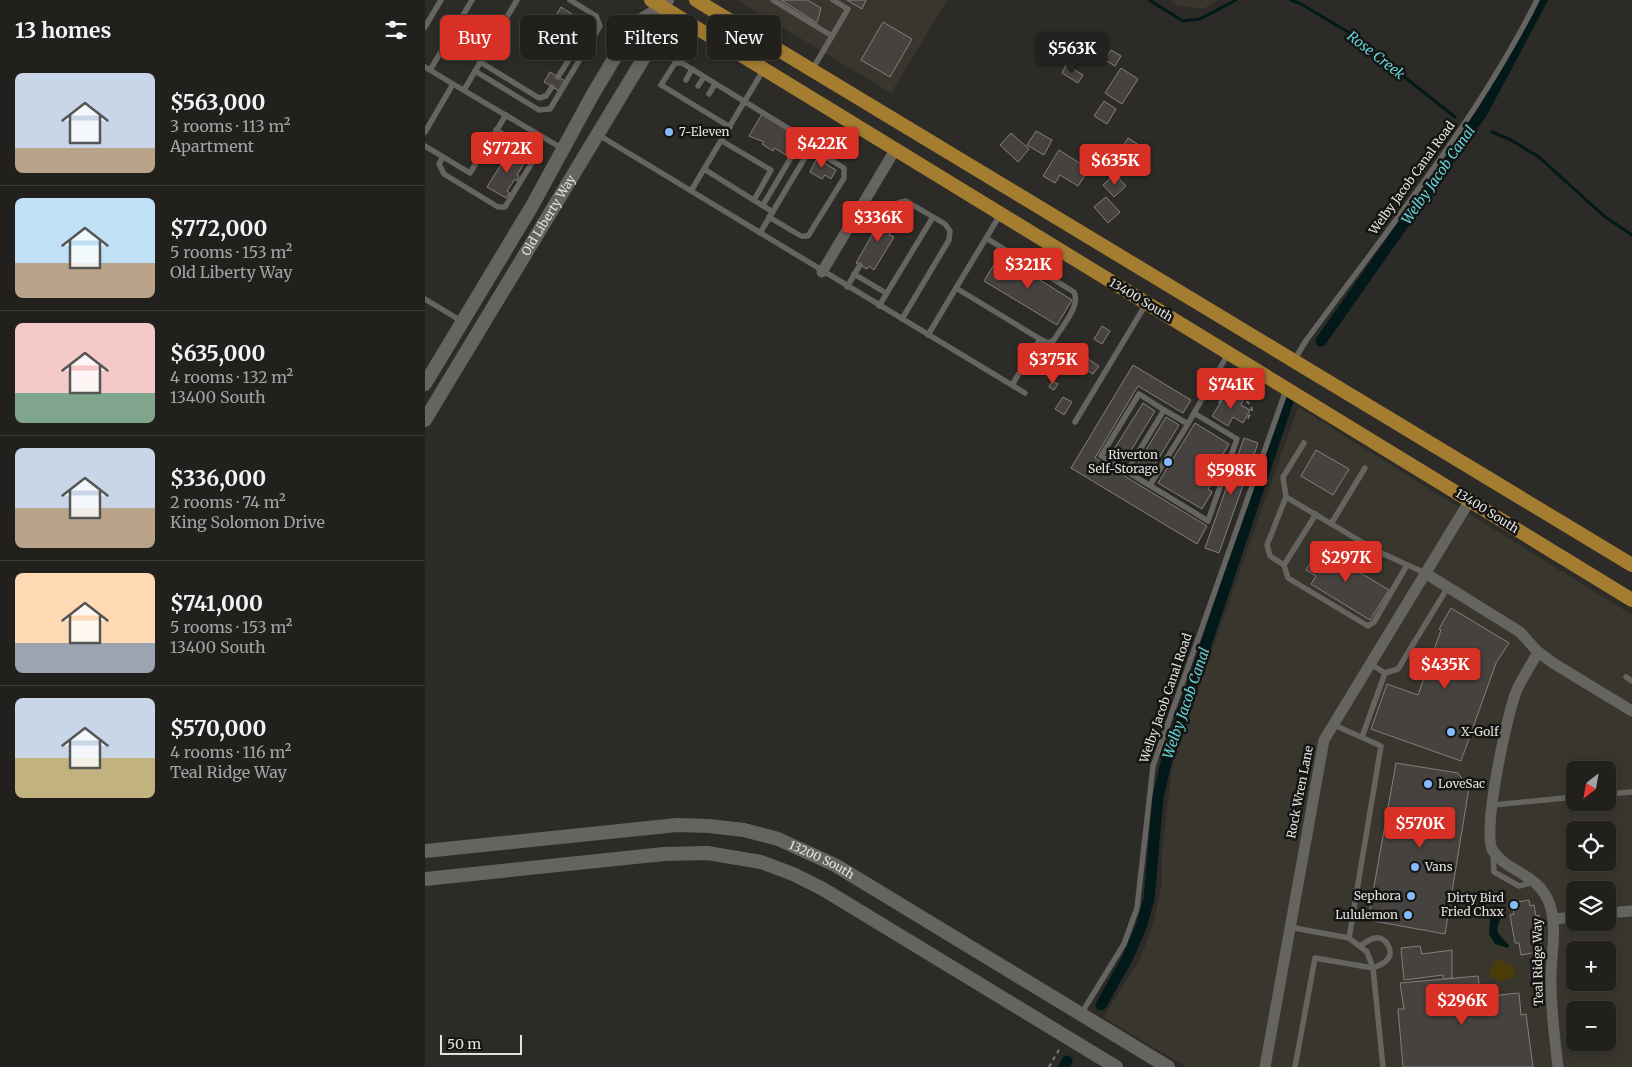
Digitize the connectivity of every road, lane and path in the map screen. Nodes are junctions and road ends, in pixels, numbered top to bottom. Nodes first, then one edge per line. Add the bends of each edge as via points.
1 (441, 0) edge
2 (472, 0) edge
3 (517, 0) edge
4 (570, 0) edge
5 (651, 0) edge
6 (696, 0) edge
7 (773, 0) edge
8 (833, 0) edge
9 (1537, 0) edge
10 (665, 4) edge
11 (594, 15) edge
12 (596, 16) edge
13 (425, 27) edge
14 (596, 35) edge
15 (832, 36) junction
16 (569, 60) edge
17 (580, 60) edge
18 (480, 62) junction
19 (427, 68) edge
20 (692, 69) junction
21 (764, 70) junction
22 (812, 70) junction
23 (475, 71) junction
24 (558, 77) dead end
25 (704, 77) junction
26 (686, 80) dead end
27 (453, 84) junction
28 (715, 84) junction
29 (698, 86) dead end
30 (552, 87) dead end
31 (463, 90) junction
32 (709, 94) dead end
33 (745, 101) junction
34 (506, 115) junction
35 (730, 127) junction
36 (496, 130) junction
37 (425, 132) edge
38 (597, 134) junction
39 (722, 141) junction
40 (425, 146) edge
41 (564, 149) junction
42 (895, 150) junction
43 (443, 157) junction
44 (704, 169) junction
45 (691, 191) junction
46 (754, 200) junction
47 (763, 205) junction
48 (771, 214) junction
49 (1001, 214) junction
50 (890, 215) dead end
51 (933, 217) junction
52 (759, 233) junction
53 (986, 238) junction
54 (860, 265) dead end
55 (822, 272) junction
56 (854, 274) junction
57 (847, 287) junction
58 (956, 288) junction
59 (886, 293) junction
60 (425, 299) edge
61 (1146, 303) junction
62 (879, 306) junction
63 (902, 320) junction
64 (463, 322) junction
65 (928, 335) junction
66 (1040, 339) junction
67 (1229, 353) junction
68 (1294, 362) junction
69 (425, 384) edge
70 (1011, 385) junction
71 (1287, 388) junction
72 (1025, 393) dead end
73 (1219, 403) dead end
74 (1164, 410) junction
75 (1194, 413) junction
76 (1246, 417) dead end
77 (425, 420) edge
78 (1075, 422) dead end
79 (1188, 424) junction
80 (1304, 443) dead end
81 (1365, 468) dead end
82 (1127, 471) junction
83 (1150, 485) junction
84 (1286, 497) junction
85 (1470, 500) junction
86 (1316, 514) junction
87 (1331, 524) junction
88 (1284, 565) junction
89 (1407, 565) junction
90 (1632, 565) edge
91 (1425, 573) junction
92 (1448, 587) junction
93 (1632, 600) edge
94 (1538, 652) junction
95 (1369, 663) junction
96 (1385, 672) junction
97 (1626, 677) dead end
98 (1632, 681) edge
99 (1632, 711) edge
100 (1332, 724) junction
101 (1363, 738) junction
102 (1632, 792) edge
103 (1616, 793) edge
104 (1566, 798) edge
105 (1493, 805) junction
106 (425, 851) edge
107 (425, 879) edge
108 (1632, 911) edge
109 (1616, 913) edge
110 (1566, 918) edge
111 (1553, 919) junction
112 (1289, 927) junction
113 (1349, 938) junction
114 (1361, 945) junction
115 (1373, 968) junction
116 (1081, 1014) junction
117 (1116, 1067) edge
118 (1168, 1067) edge
119 (1265, 1067) edge
120 (1295, 1067) edge
121 (1383, 1067) edge
122 (1558, 1067) edge

1 - 13 lane
2 - 19 lane
3 - 18 lane
4 - 11 lane
5 - 10 main road, 13400 South
6 - 22 main road
7 - 15 lane
8 - 15 lane via 848,9
9 - 68 lane, Welby Jacob Canal Road via 1518,38 1467,119 1305,342
10 - 21 main road, 13400 South
10 - 38 street, Old Liberty Way via 657,36
10 - 41 street, Old Liberty Way via 635,24
12 - 14 lane via 600,22
15 - 22 lane
16 - 24 lane
17 - 23 lane via 550,109 539,110
18 - 23 lane
18 - 30 lane via 539,98 546,96
19 - 27 lane
20 - 25 lane
20 - 26 lane
20 - 35 lane via 675,63 661,85 690,99
21 - 33 lane
21 - 42 main road, 13400 South
22 - 68 main road
23 - 31 lane
25 - 28 lane
25 - 29 lane
27 - 31 lane
27 - 37 lane
28 - 32 lane
28 - 33 lane
31 - 34 lane
33 - 35 lane
33 - 47 lane via 796,132 800,138
34 - 36 lane
34 - 41 lane
35 - 39 lane
36 - 43 lane via 470,173
36 - 43 lane via 534,156 505,207 498,207 444,174 439,164
38 - 45 lane
38 - 77 street, Old Liberty Way
39 - 44 lane
39 - 46 lane via 771,170
40 - 43 lane
41 - 64 street, Old Liberty Way
42 - 49 main road, 13400 South
42 - 55 street
44 - 45 lane
44 - 46 lane
45 - 52 lane
46 - 47 lane
47 - 48 lane
48 - 48 lane via 801,236 809,236 845,175 841,166 813,150 807,153
48 - 52 lane
49 - 53 lane
49 - 61 main road, 13400 South
50 - 51 lane via 898,203 905,201
51 - 59 lane
51 - 63 lane via 949,227 951,236
52 - 55 lane
53 - 58 lane
53 - 66 lane via 1074,292 1075,306 1054,340 1048,343
54 - 56 lane
55 - 57 lane
56 - 57 lane
56 - 59 lane
57 - 62 lane
58 - 65 lane
58 - 66 lane
59 - 62 lane
60 - 64 lane
61 - 67 main road, 13400 South
61 - 78 lane
62 - 63 lane
63 - 65 lane
64 - 69 street, Old Liberty Way
65 - 70 lane
66 - 70 lane
67 - 71 main road, 13400 South
67 - 75 lane
68 - 90 main road
70 - 72 lane
71 - 85 main road, 13400 South
71 - 116 lane, Welby Jacob Canal Road via 1153,766 1137,908 1124,944
73 - 76 path via 1228,388 1251,404 1251,413
74 - 79 lane
74 - 82 lane
74 - 82 lane via 1139,394 1101,456
75 - 79 lane
75 - 83 lane via 1237,440 1208,520
79 - 83 lane
80 - 84 lane via 1283,477
81 - 87 lane
82 - 83 lane
84 - 86 lane
84 - 88 lane via 1267,545 1270,556
85 - 91 street, Rock Wren Lane
85 - 93 main road, 13400 South
86 - 87 lane
86 - 88 lane
87 - 89 lane
88 - 89 lane via 1288,578 1368,626 1374,622
89 - 91 lane
91 - 92 street
91 - 95 street, Rock Wren Lane
92 - 94 street via 1520,632
92 - 96 lane via 1398,670
94 - 99 street
94 - 105 street, Teal Ridge Way via 1514,699 1499,759
95 - 96 lane
95 - 100 street, Rock Wren Lane
96 - 101 lane
97 - 98 lane
100 - 101 lane
100 - 112 street, Rock Wren Lane via 1320,755
101 - 113 lane via 1381,746
102 - 103 lane
104 - 105 lane
105 - 111 street, Teal Ridge Way via 1489,836 1493,852 1535,882 1549,904
106 - 116 street, 13200 South via 677,825 744,830 778,839 829,862
107 - 117 street, 13200 South via 664,854 707,853 761,862 823,889
108 - 109 street
110 - 111 street
111 - 122 street, Teal Ridge Way via 1551,986
112 - 113 lane
112 - 119 street, Rock Wren Lane
113 - 114 lane
114 - 115 lane
114 - 115 lane via 1376,938 1389,945 1388,960
115 - 120 lane via 1315,958
115 - 121 lane
116 - 118 street, 13200 South

